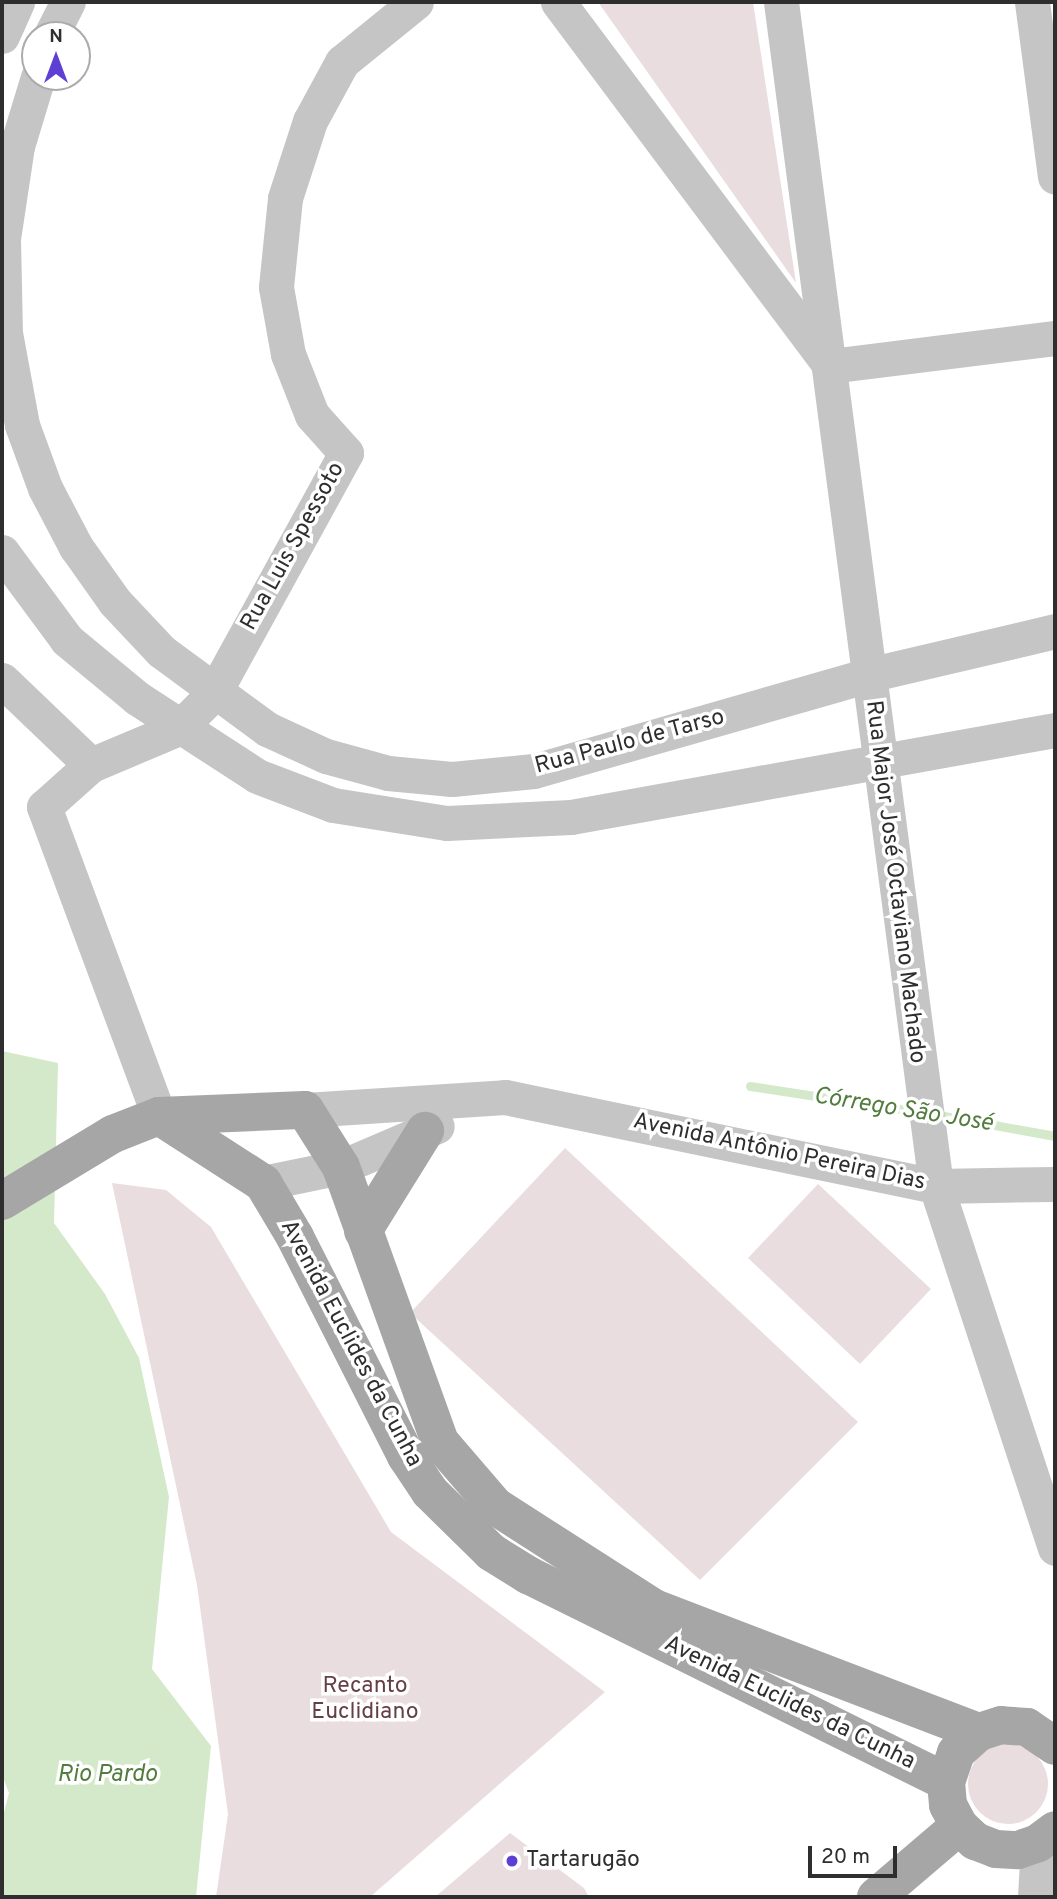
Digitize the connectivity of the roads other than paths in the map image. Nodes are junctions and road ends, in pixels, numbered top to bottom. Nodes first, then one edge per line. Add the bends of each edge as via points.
1 (17, 2) edge
2 (68, 2) edge
3 (558, 2) edge
4 (781, 2) edge
5 (405, 4) edge
6 (1041, 14) edge
7 (58, 21) edge
8 (2, 36) edge
9 (34, 91) edge
10 (1055, 176) edge
11 (1055, 338) edge
12 (830, 366) junction
13 (2, 552) edge
14 (1055, 632) edge
15 (868, 675) junction
16 (2, 680) edge
17 (214, 693) junction
18 (179, 728) junction
19 (1055, 730) edge
20 (91, 765) junction
21 (878, 765) junction
22 (505, 1097) junction
23 (305, 1110) junction
24 (159, 1116) junction
25 (425, 1131) junction
26 (341, 1167) junction
27 (263, 1183) junction
28 (1055, 1184) edge
29 (936, 1186) junction
30 (2, 1200) edge
31 (363, 1231) junction
32 (1055, 1548) edge
33 (540, 1561) junction
34 (1055, 1712) edge
35 (990, 1728) junction
36 (1055, 1746) edge
37 (946, 1782) junction
38 (967, 1834) junction
39 (1047, 1837) edge
40 (1055, 1892) edge
41 (876, 1897) edge
42 (912, 1897) edge
43 (1035, 1897) edge
44 (1046, 1897) edge

1 - 8 street
2 - 7 street
3 - 12 street
4 - 12 street, Rua Major José Octaviano Machado
5 - 17 street, Rua Luis Spessoto via 342,62 310,121 285,198 276,287 288,354 312,415 346,453
6 - 10 street
9 - 17 street, Rua Paulo de Tarso via 18,146 3,239 5,333 23,425 45,488 76,547 107,591 161,651
11 - 12 street
12 - 15 street, Rua Major José Octaviano Machado
13 - 18 street via 67,640
14 - 15 street, Rua Paulo de Tarso
15 - 17 street, Rua Paulo de Tarso via 534,771 452,779 388,773 326,756 267,729
15 - 21 street, Rua Major José Octaviano Machado
16 - 20 street
17 - 18 street, Rua Luis Spessoto
18 - 20 street, Rua Luis Spessoto
18 - 21 street via 257,776 332,805 447,823 571,817
19 - 21 street
20 - 24 street, Rua Luis Spessoto via 44,807
21 - 29 street, Rua Major José Octaviano Machado
22 - 23 street, Avenida Antônio Pereira Dias
22 - 25 street
22 - 29 street, Avenida Antônio Pereira Dias
23 - 24 main road, Avenida Antônio Pereira Dias
23 - 26 main road, Avenida Euclides da Cunha
24 - 27 main road, Avenida Euclides da Cunha
24 - 30 main road, Avenida Antônio Pereira Dias via 113,1134
25 - 26 street
25 - 31 main road
26 - 27 street
26 - 31 main road, Avenida Euclides da Cunha
27 - 33 main road, Avenida Euclides da Cunha via 424,1483 459,1524
28 - 29 street, Avenida Antônio Pereira Dias
29 - 32 street, Rua Major José Octaviano Machado
31 - 33 main road, Avenida Euclides da Cunha via 440,1442
33 - 35 main road, Avenida Euclides da Cunha via 654,1608
33 - 37 main road, Avenida Euclides da Cunha
34 - 35 main road
35 - 36 main road, Avenida Euclides da Cunha via 1027,1727
35 - 37 main road via 956,1752
37 - 38 main road via 948,1805
38 - 39 main road via 1018,1850
38 - 41 main road
38 - 42 main road
39 - 43 street
40 - 44 street

